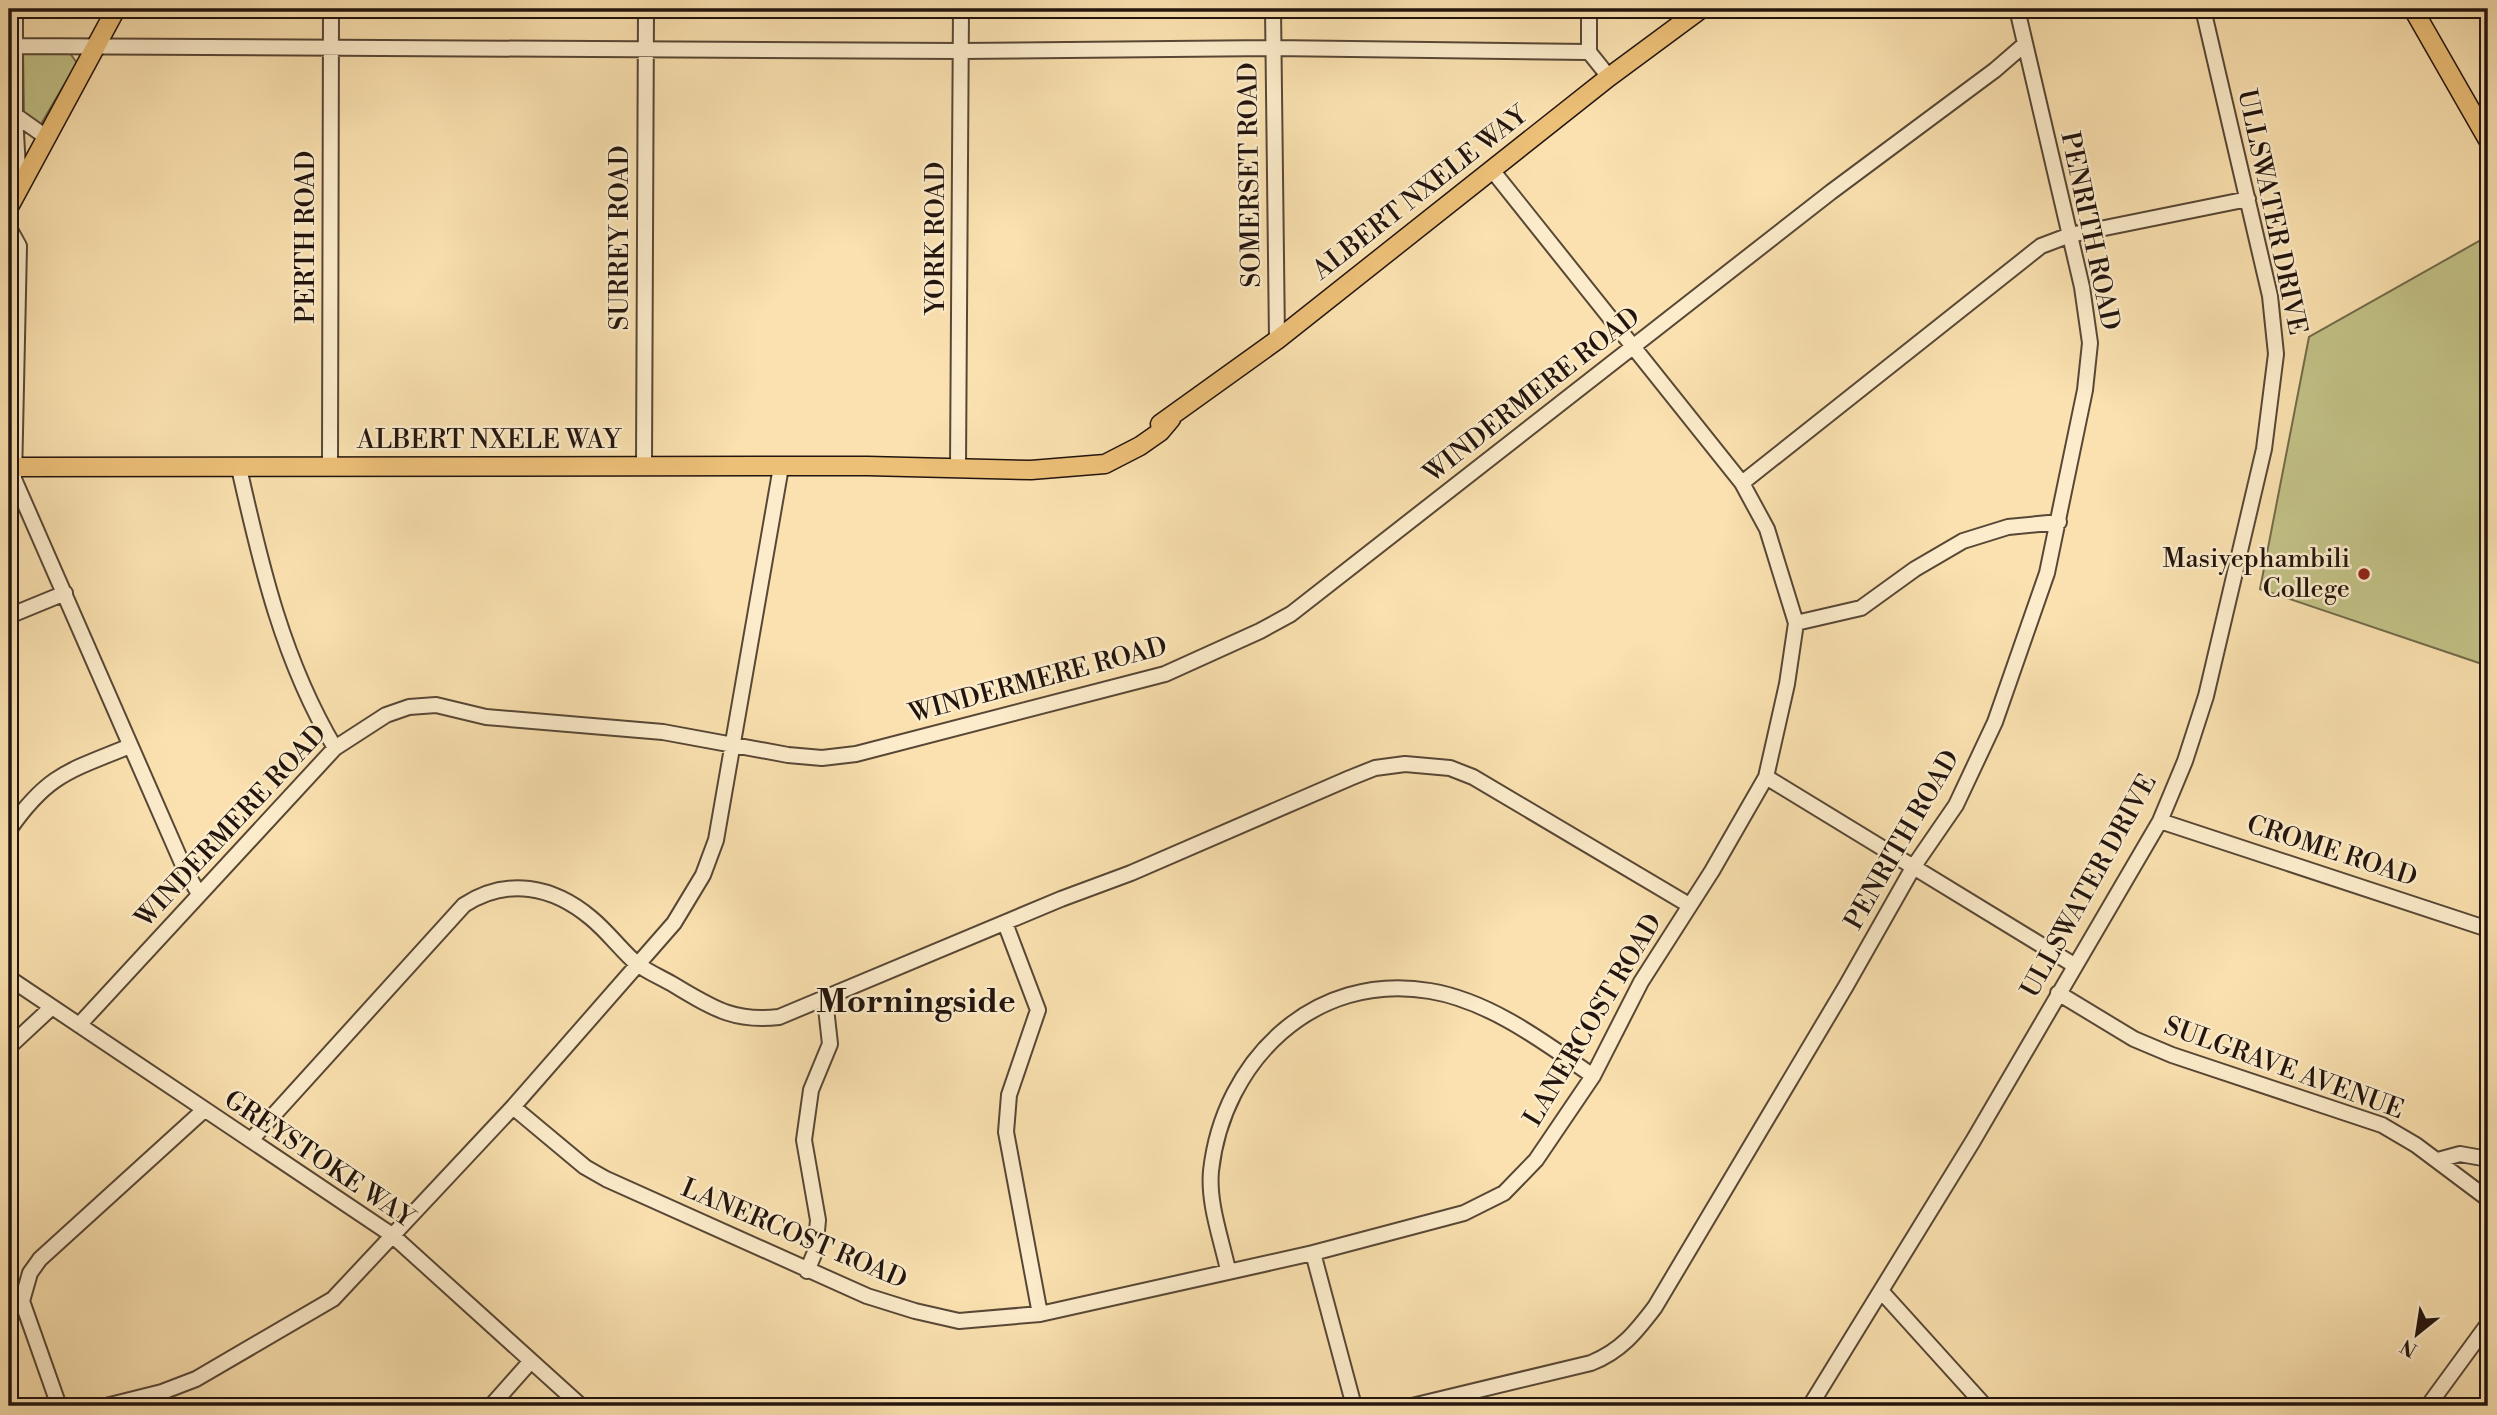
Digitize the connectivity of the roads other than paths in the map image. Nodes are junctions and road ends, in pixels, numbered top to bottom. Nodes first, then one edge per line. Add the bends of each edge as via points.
1 (16, 9) edge
2 (116, 9) edge
3 (331, 9) edge
4 (646, 9) edge
5 (961, 9) edge
6 (1273, 9) edge
7 (1589, 9) edge
8 (1701, 9) edge
9 (2017, 9) edge
10 (2203, 9) edge
11 (2413, 9) edge
12 (2025, 44) junction
13 (95, 45) junction
14 (12, 46) edge
15 (331, 47) junction
16 (1273, 48) junction
17 (645, 50) junction
18 (960, 51) junction
19 (1589, 52) junction
20 (1609, 77) junction
21 (15, 115) junction
22 (46, 137) junction
23 (2488, 140) edge
24 (1492, 170) junction
25 (19, 187) junction
26 (2248, 199) junction
27 (9, 207) edge
28 (9, 228) edge
29 (2070, 235) junction
30 (1277, 340) junction
31 (1634, 348) junction
32 (330, 466) junction
33 (11, 467) edge
34 (644, 467) junction
35 (781, 467) junction
36 (963, 467) junction
37 (239, 468) junction
38 (1742, 482) junction
39 (2059, 522) junction
40 (65, 593) junction
41 (9, 616) edge
42 (1796, 623) junction
43 (733, 744) junction
44 (130, 746) junction
45 (335, 748) junction
46 (1766, 777) junction
47 (2160, 821) junction
48 (9, 830) edge
49 (1914, 866) junction
50 (199, 894) junction
51 (1689, 905) junction
52 (1004, 923) junction
53 (2488, 929) edge
54 (638, 964) junction
55 (2074, 965) junction
56 (9, 978) edge
57 (2058, 993) junction
58 (825, 999) junction
59 (52, 1007) junction
60 (79, 1025) junction
61 (9, 1048) edge
62 (1593, 1076) junction
63 (513, 1107) junction
64 (204, 1110) junction
65 (251, 1140) junction
66 (2488, 1159) edge
67 (2438, 1160) junction
68 (2488, 1199) edge
69 (391, 1235) junction
70 (1313, 1253) junction
71 (1228, 1270) junction
72 (807, 1271) junction
73 (1881, 1291) junction
74 (1040, 1314) junction
75 (2488, 1324) edge
76 (531, 1361) junction
77 (59, 1406) edge
78 (106, 1406) edge
79 (491, 1406) edge
80 (581, 1406) edge
81 (1354, 1406) edge
82 (1412, 1406) edge
83 (1810, 1406) edge
84 (1985, 1406) edge
85 (2428, 1406) edge

1 - 14 street
2 - 13 main road
3 - 15 street, PERTH ROAD
4 - 17 street, SURREY ROAD
5 - 18 street, YORK ROAD
6 - 16 street, SOMERSET ROAD
7 - 19 street
8 - 20 main road, ALBERT NXELE WAY
9 - 12 street, PENRITH ROAD
10 - 26 street, ULLSWATER DRIVE
11 - 23 main road
12 - 29 street, PENRITH ROAD
12 - 31 street, WINDERMERE ROAD
13 - 14 street
13 - 15 street
13 - 22 main road
14 - 21 street
15 - 17 street
15 - 32 street, PERTH ROAD
16 - 18 street
16 - 19 street
16 - 30 street, SOMERSET ROAD
17 - 18 street
17 - 34 street, SURREY ROAD
18 - 36 street, YORK ROAD
19 - 20 street
20 - 24 main road, ALBERT NXELE WAY
21 - 22 street
21 - 25 street
22 - 25 main road
24 - 30 main road, ALBERT NXELE WAY
24 - 31 street, LANERCOST ROAD
25 - 27 main road
26 - 29 street
26 - 47 street, ULLSWATER DRIVE via 2274,325 2276,376 2264,449 2209,685
28 - 33 street via 19,246
29 - 38 street via 2034,251
29 - 39 street, PENRITH ROAD via 2090,343
30 - 36 main road, ALBERT NXELE WAY via 1160,432 1117,459 980,471
31 - 38 street, LANERCOST ROAD
31 - 43 street, WINDERMERE ROAD via 1291,614 1194,661 1144,680 856,754 822,758
32 - 34 main road, ALBERT NXELE WAY
32 - 37 main road, ALBERT NXELE WAY
33 - 37 main road, ALBERT NXELE WAY
33 - 40 street
34 - 35 main road, ALBERT NXELE WAY
35 - 36 main road, ALBERT NXELE WAY
35 - 43 street
37 - 45 street via 285,648
38 - 42 street, LANERCOST ROAD via 1767,529
39 - 42 street via 2008,527 1963,541 1861,608
39 - 49 street, PENRITH ROAD via 2044,585 1995,722 1956,805
40 - 41 street
40 - 44 street
42 - 46 street, LANERCOST ROAD
43 - 45 street, WINDERMERE ROAD via 663,732 486,717 436,705 386,715
43 - 54 street via 716,840 703,875 674,923
44 - 48 street via 48,783
44 - 50 street
45 - 50 street, WINDERMERE ROAD
46 - 49 street
46 - 51 street, LANERCOST ROAD
47 - 53 street, CROME ROAD
47 - 55 street, ULLSWATER DRIVE
49 - 55 street
49 - 82 street, PENRITH ROAD via 1656,1307 1634,1335 1609,1356 1591,1363
50 - 60 street, WINDERMERE ROAD
51 - 52 street via 1473,777 1428,764 1405,764 1375,768
51 - 62 street, LANERCOST ROAD via 1641,982
52 - 58 street
52 - 74 street via 1038,1010 1009,1095 1006,1132
54 - 58 street via 734,1017 779,1017
54 - 63 street
54 - 65 street via 593,919 543,890 509,888 476,897 450,918
55 - 57 street, ULLSWATER DRIVE
56 - 59 street, GREYSTOKE WAY
57 - 67 street, SULGRAVE AVENUE via 2134,1039 2382,1125
57 - 73 street, ULLSWATER DRIVE
58 - 72 street via 830,1044 811,1090 804,1140 818,1220 815,1252
59 - 60 street, GREYSTOKE WAY
59 - 61 street
60 - 64 street, GREYSTOKE WAY
62 - 70 street, LANERCOST ROAD via 1536,1160 1504,1193 1464,1213
62 - 71 street via 1498,1016 1430,991 1381,990 1313,1010 1277,1034 1254,1060 1219,1126 1212,1196
63 - 69 street
63 - 72 street, LANERCOST ROAD via 606,1179
64 - 65 street, GREYSTOKE WAY
64 - 77 street via 30,1273 22,1301
65 - 69 street, GREYSTOKE WAY
66 - 67 street via 2460,1154
67 - 68 street, SULGRAVE AVENUE
69 - 76 street, GREYSTOKE WAY
69 - 78 street via 364,1269 314,1312 196,1379
70 - 71 street, LANERCOST ROAD
70 - 81 street
71 - 74 street, LANERCOST ROAD
72 - 74 street, LANERCOST ROAD via 915,1311 959,1321
73 - 83 street, ULLSWATER DRIVE
73 - 84 street
75 - 85 street
76 - 79 street
76 - 80 street, GREYSTOKE WAY

